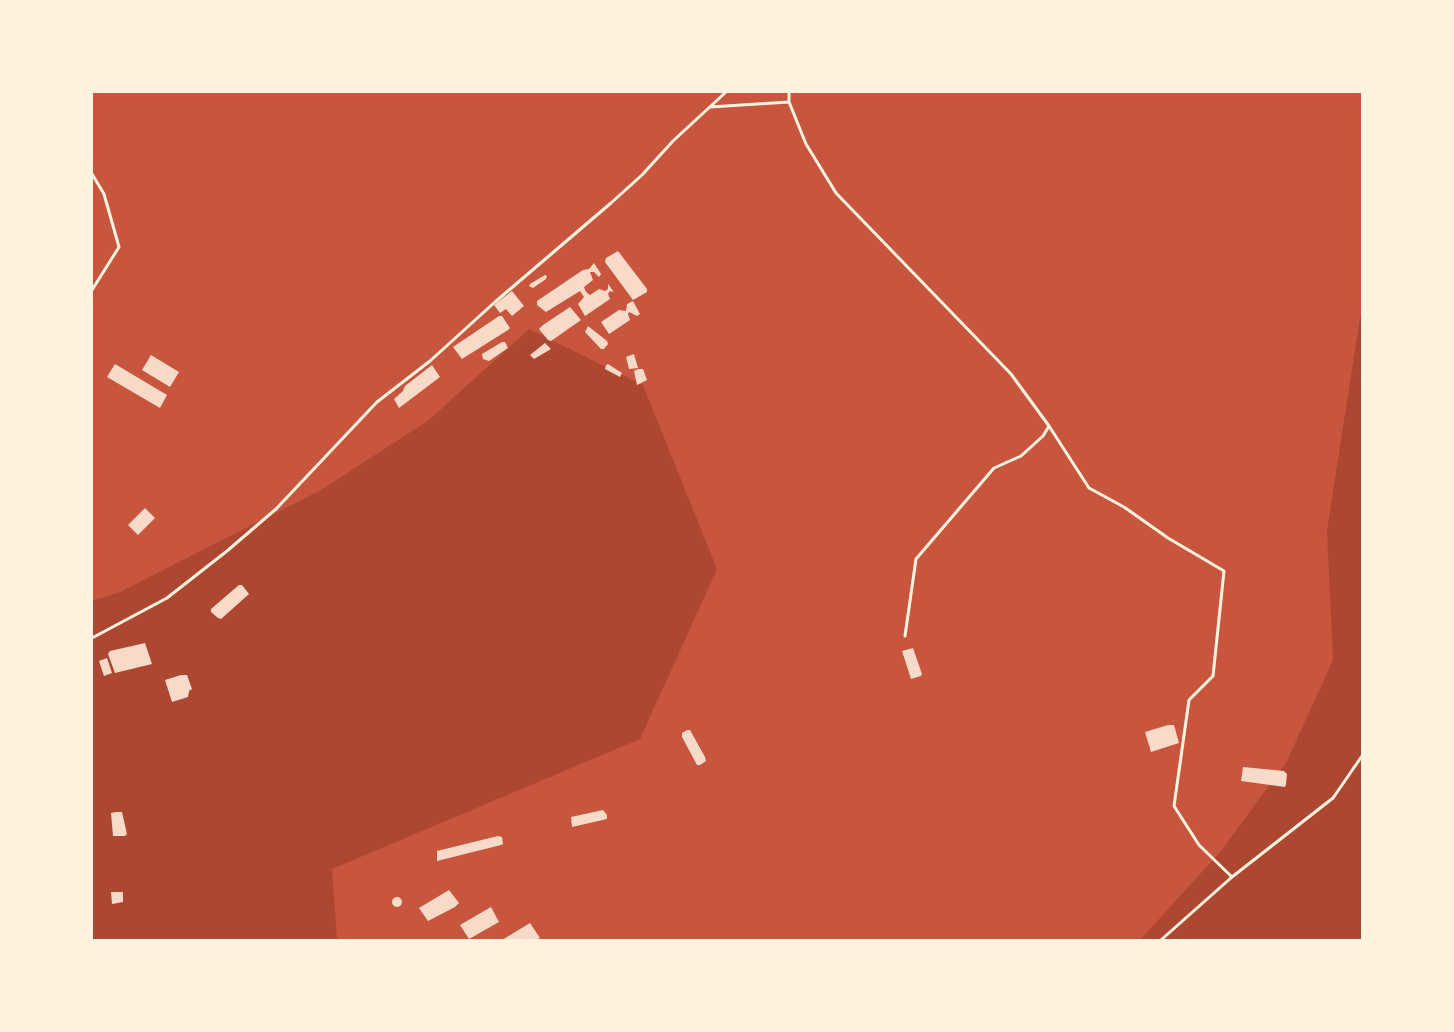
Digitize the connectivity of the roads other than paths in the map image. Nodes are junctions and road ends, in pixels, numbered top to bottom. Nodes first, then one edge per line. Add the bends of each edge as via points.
1 (726, 92) edge
2 (789, 92) edge
3 (789, 102) junction
4 (710, 107) junction
5 (92, 174) edge
6 (92, 290) edge
7 (1049, 426) junction
8 (905, 636) dead end
9 (92, 638) edge
10 (1362, 756) edge
11 (1232, 877) junction
12 (1161, 940) edge

1 - 4 lane
2 - 3 lane
3 - 4 lane
3 - 7 lane via 806,144 836,193 1011,374
4 - 9 lane via 611,203 377,402 276,508 228,551 167,598
5 - 6 lane via 104,194 119,247
7 - 8 lane via 1021,456 994,468 916,560
7 - 11 lane via 1089,488 1224,571 1213,676 1189,700 1174,806 1199,845
10 - 11 lane via 1333,798
11 - 12 lane

